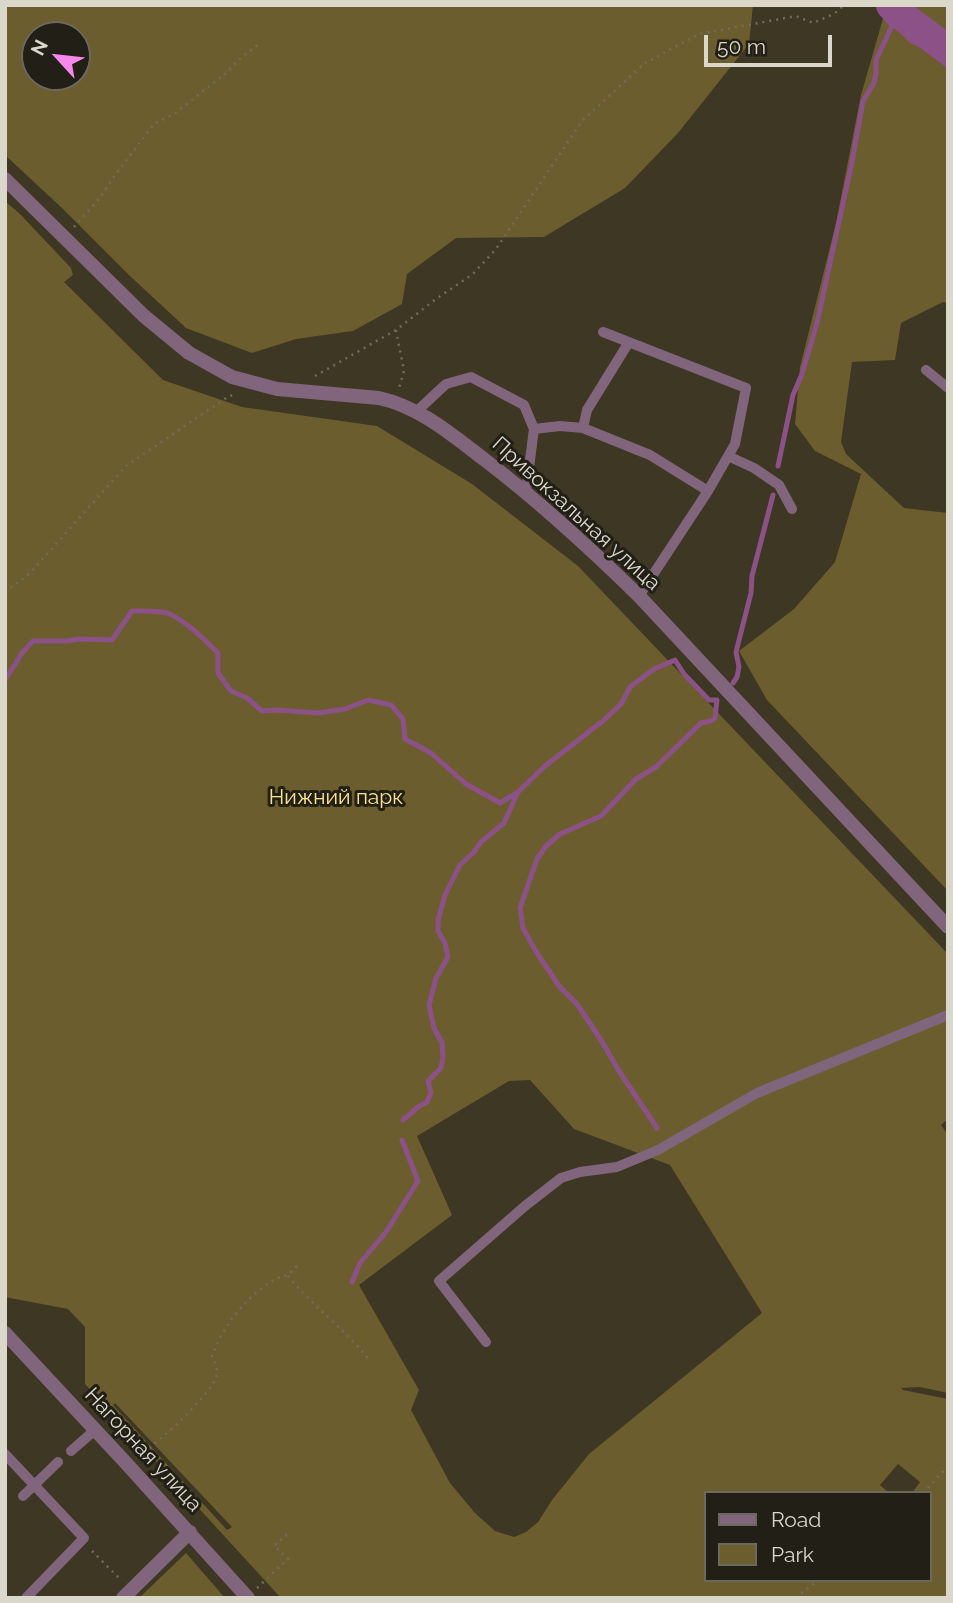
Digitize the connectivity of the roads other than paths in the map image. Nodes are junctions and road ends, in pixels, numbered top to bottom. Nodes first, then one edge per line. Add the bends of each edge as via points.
1 (5, 179) edge
2 (603, 332) dead end
3 (629, 342) junction
4 (926, 370) dead end
5 (948, 388) edge
6 (417, 411) junction
7 (583, 428) junction
8 (534, 429) junction
9 (728, 456) junction
10 (526, 491) junction
11 (708, 491) junction
12 (792, 509) dead end
13 (639, 596) junction
14 (948, 927) edge
15 (948, 1015) edge
16 (5, 1333) edge
17 (486, 1342) dead end
18 (95, 1430) junction
19 (71, 1451) dead end
20 (5, 1454) edge
21 (58, 1462) dead end
22 (33, 1484) junction
23 (23, 1496) dead end
24 (190, 1532) junction
25 (124, 1591) edge
26 (26, 1598) edge
27 (248, 1598) edge

1 - 6 street, Привокзальная улица via 144,316 189,353 232,377 277,389 379,398
2 - 3 lane
3 - 7 lane via 586,410
3 - 9 lane via 746,388 735,444
4 - 5 lane
6 - 8 lane via 446,384 471,377 524,405
6 - 10 street, Привокзальная улица
7 - 8 lane
7 - 11 lane via 650,455
8 - 10 lane
9 - 11 lane
9 - 12 lane via 779,485
10 - 13 street, Привокзальная улица
11 - 13 lane
13 - 14 street, Привокзальная улица
15 - 17 lane via 757,1093 658,1150 617,1167 561,1178 439,1281
16 - 18 street, Нагорная улица
18 - 19 lane
18 - 24 street, Нагорная улица
20 - 22 lane
21 - 22 lane
22 - 23 lane
22 - 26 lane via 84,1538
24 - 25 street
24 - 27 street, Нагорная улица

